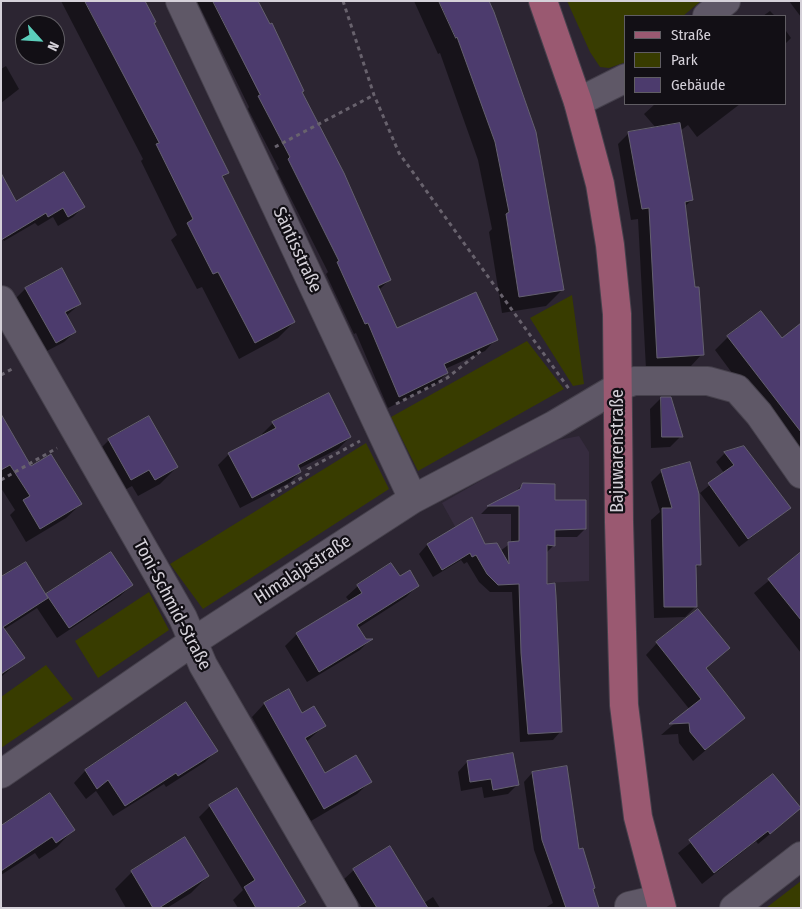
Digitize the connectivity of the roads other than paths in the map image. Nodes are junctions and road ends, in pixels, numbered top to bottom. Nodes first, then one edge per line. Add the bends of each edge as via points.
1 (180, 1) edge
2 (543, 1) edge
3 (726, 1) edge
4 (708, 15) edge
5 (624, 79) edge
6 (578, 102) junction
7 (1, 300) edge
8 (618, 387) junction
9 (801, 474) edge
10 (413, 499) junction
11 (194, 641) junction
12 (1, 774) edge
13 (801, 856) edge
14 (660, 903) edge
15 (629, 906) dead end
16 (344, 908) edge
17 (734, 908) edge

1 - 10 street, Säntisstraße
2 - 6 main road, Bajuwarenstraße
3 - 4 street
5 - 6 street
6 - 8 main road, Bajuwarenstraße via 600,184 610,244 617,314
7 - 11 street, Toni-Schmid-Straße
8 - 9 street, Himalajastraße via 634,381 708,381 737,389 759,414
8 - 10 street, Himalajastraße via 554,425
8 - 14 main road, Bajuwarenstraße via 624,705 638,817
10 - 11 street, Himalajastraße
11 - 12 street, Himalajastraße
11 - 16 street, Toni-Schmid-Straße via 204,665
13 - 17 street
14 - 15 street

